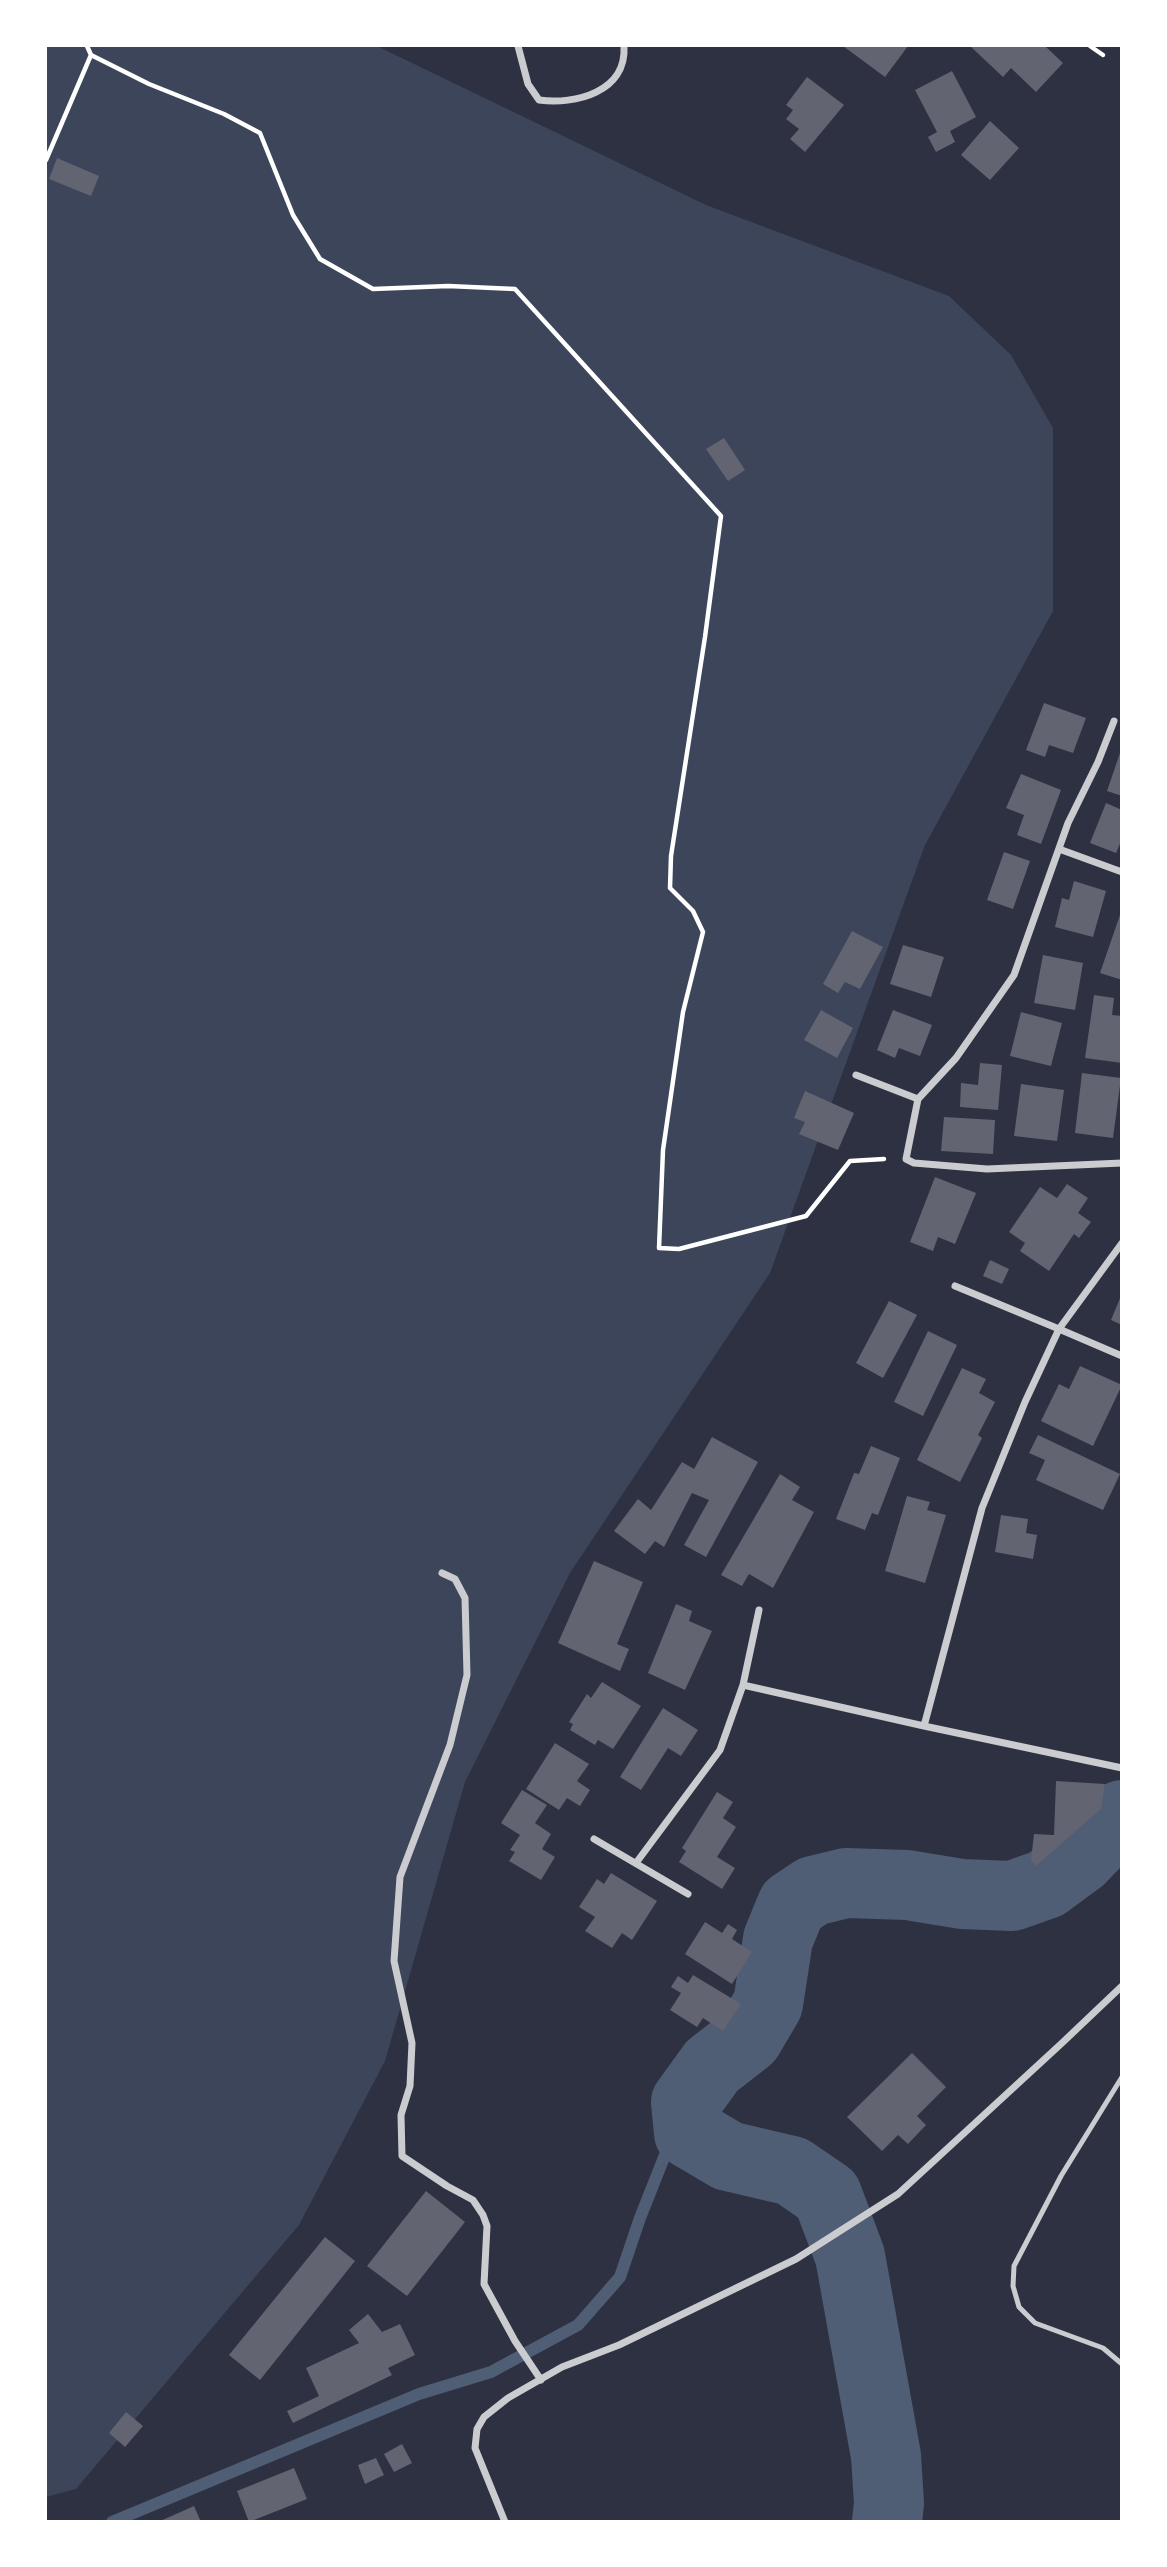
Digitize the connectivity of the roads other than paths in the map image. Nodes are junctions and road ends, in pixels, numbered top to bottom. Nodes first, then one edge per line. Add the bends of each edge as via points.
1 (518, 46) edge
2 (624, 46) edge
3 (1114, 721) dead end
4 (1059, 849) junction
5 (1122, 872) edge
6 (856, 1075) dead end
7 (918, 1099) junction
8 (1122, 1163) edge
9 (1122, 1243) edge
10 (955, 1286) dead end
11 (1059, 1329) junction
12 (1122, 1356) edge
13 (442, 1573) dead end
14 (760, 1610) dead end
15 (743, 1685) junction
16 (924, 1726) junction
17 (1122, 1768) edge
18 (594, 1839) dead end
19 (636, 1863) junction
20 (688, 1894) dead end
21 (1122, 1986) edge
22 (1122, 2077) edge
23 (1122, 2364) edge
24 (541, 2379) junction
25 (505, 2522) edge

1 - 2 street via 528,84 538,100 556,102 597,93 615,77 625,57
3 - 4 street
4 - 5 street
4 - 7 street via 1014,975 956,1058
6 - 7 street
7 - 8 street via 906,1159 914,1163 987,1169
9 - 11 street
10 - 11 street
11 - 12 street
11 - 16 street via 982,1508
13 - 24 street via 455,1579 464,1598 467,1675 450,1745 400,1877 394,1961 412,2043 410,2086 401,2115 402,2157 473,2200 483,2215 487,2226 485,2284
14 - 15 street
15 - 16 street
15 - 19 street via 720,1750
16 - 17 street
18 - 19 street
19 - 20 street
21 - 24 street via 898,2194 796,2259
22 - 23 lane via 1061,2176 1014,2266 1013,2286 1019,2307 1035,2323 1103,2348
24 - 25 street via 508,2398 477,2429 475,2448

